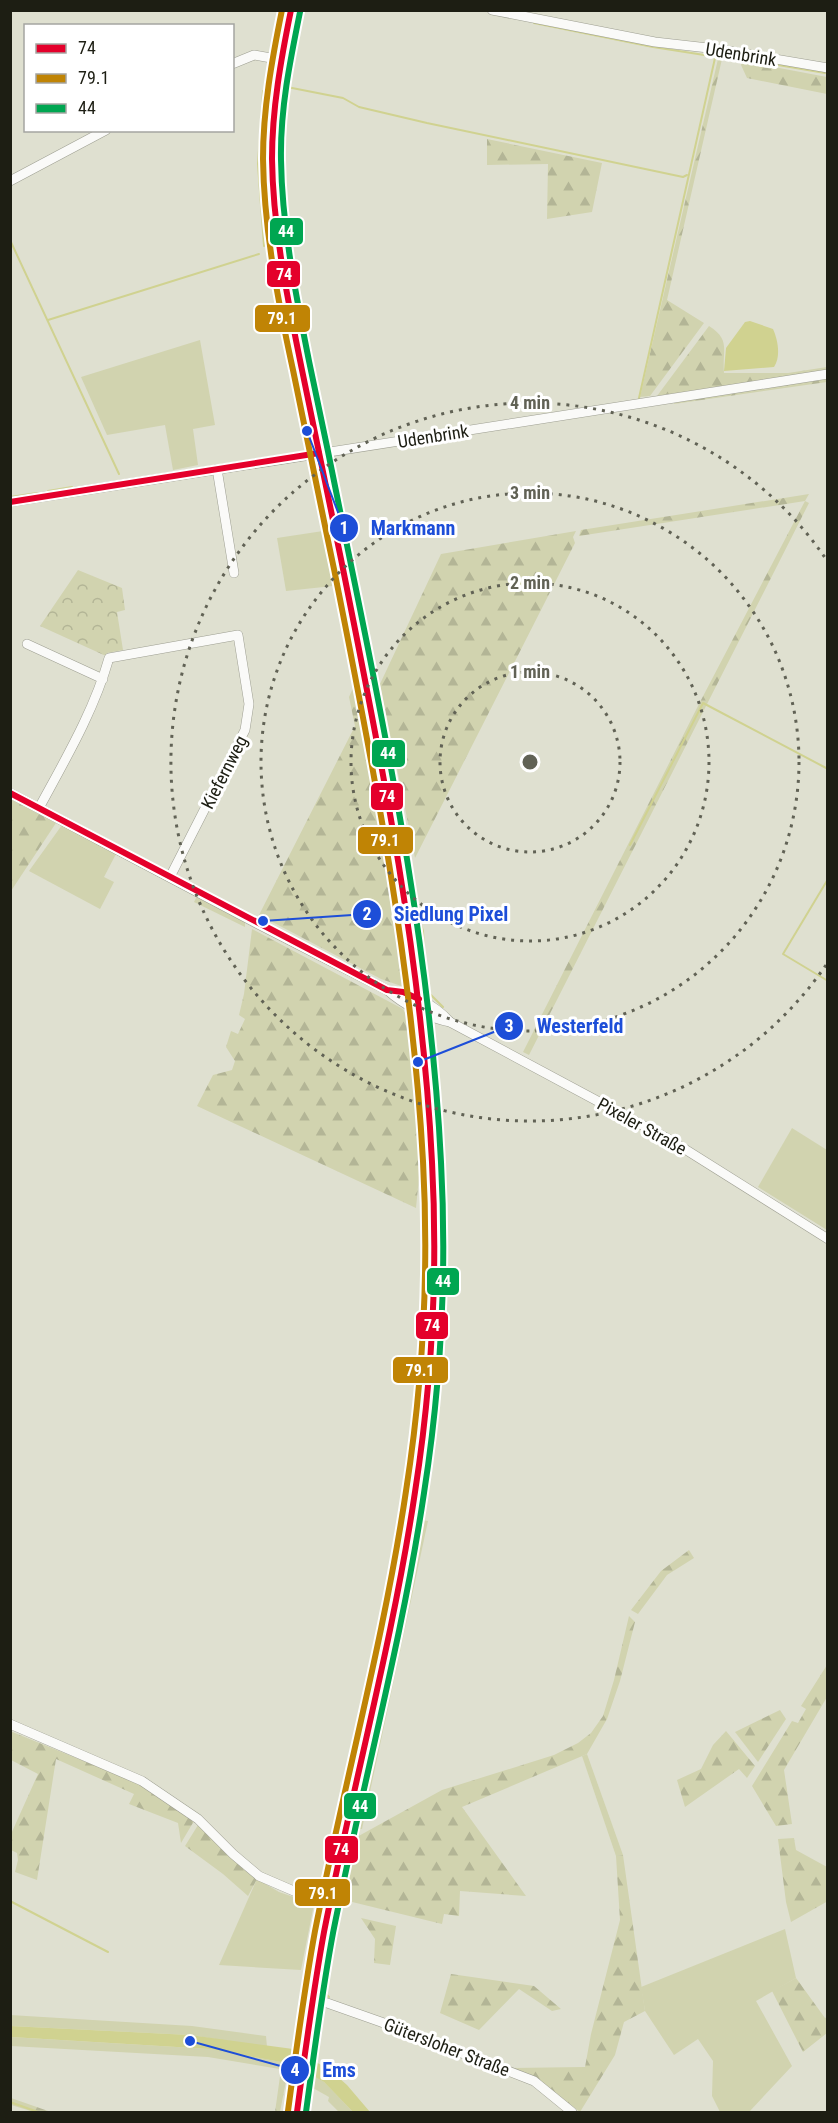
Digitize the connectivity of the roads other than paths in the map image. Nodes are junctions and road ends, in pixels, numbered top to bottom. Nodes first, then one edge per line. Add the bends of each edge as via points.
1 (291, 10) edge
2 (492, 10) edge
3 (282, 60) junction
4 (234, 63) edge
5 (828, 68) edge
6 (102, 132) edge
7 (10, 181) edge
8 (828, 374) edge
9 (320, 453) junction
10 (217, 469) junction
11 (10, 502) edge
12 (234, 573) dead end
13 (27, 644) dead end
14 (103, 679) junction
15 (10, 793) edge
16 (39, 808) junction
17 (170, 877) junction
18 (419, 1005) junction
19 (828, 1239) edge
20 (10, 1724) edge
21 (331, 1903) junction
22 (313, 1998) junction
23 (298, 2108) edge
24 (572, 2112) edge

1 - 3 main road
2 - 5 street, Udenbrink via 655,42
3 - 4 street via 254,55
3 - 9 main road via 273,123 274,198 286,286
6 - 7 street
8 - 9 street, Udenbrink
9 - 10 street, Udenbrink
9 - 18 main road via 401,875
10 - 11 street, Udenbrink
10 - 12 street
13 - 14 street
14 - 16 street, Kiefernweg
14 - 17 street, Kiefernweg via 113,656 238,635 249,704 246,730
15 - 16 street, Pixeler Straße
16 - 17 street, Pixeler Straße
17 - 18 street, Pixeler Straße via 387,990 403,992
18 - 19 street, Pixeler Straße via 444,1015 450,1022 672,1141
18 - 21 main road via 434,1200 428,1400 409,1532
20 - 21 street via 142,1781 198,1819 259,1876
21 - 22 main road
22 - 23 main road
22 - 24 street, Gütersloher Straße via 534,2081

